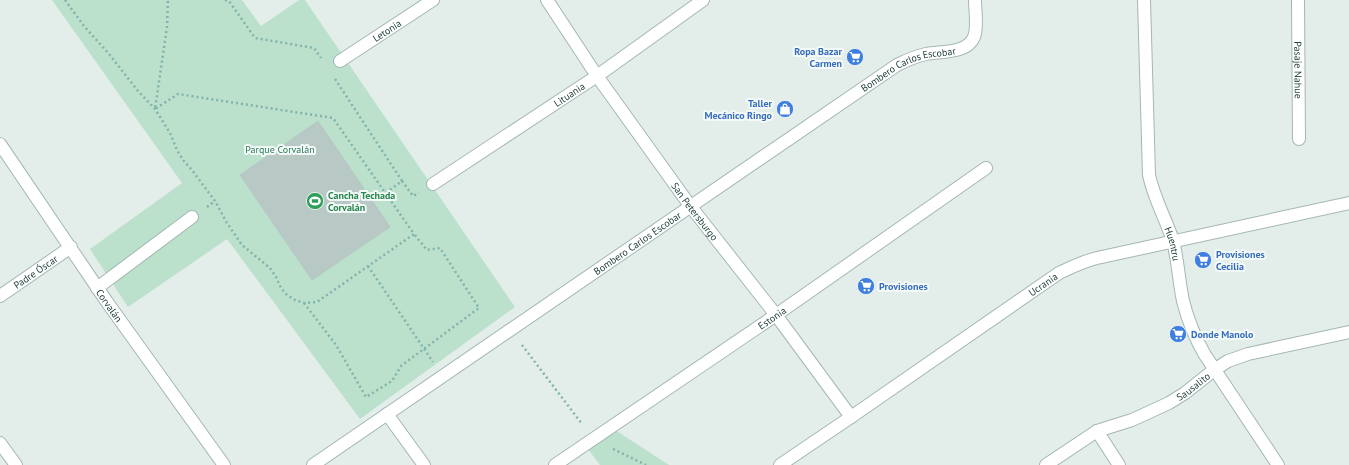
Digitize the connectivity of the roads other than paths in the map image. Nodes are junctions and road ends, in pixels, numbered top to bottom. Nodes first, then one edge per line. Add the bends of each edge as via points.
1 (433, 0) edge
2 (547, 0) edge
3 (703, 0) edge
4 (975, 0) edge
5 (1144, 0) edge
6 (1298, 0) edge
7 (340, 61) dead end
8 (597, 76) junction
9 (1300, 139) dead end
10 (0, 144) edge
11 (986, 168) dead end
12 (433, 184) dead end
13 (1349, 203) edge
14 (691, 207) junction
15 (192, 217) dead end
16 (1173, 241) junction
17 (71, 248) junction
18 (97, 288) junction
19 (0, 296) edge
20 (776, 314) junction
21 (1349, 332) edge
22 (1214, 370) junction
23 (388, 414) junction
24 (851, 417) junction
25 (1097, 432) junction
26 (0, 443) edge
27 (11, 463) edge
28 (224, 465) edge
29 (313, 465) edge
30 (424, 465) edge
31 (555, 465) edge
32 (780, 465) edge
33 (1046, 465) edge
34 (1119, 465) edge
35 (1278, 465) edge

1 - 7 street, Letonia
2 - 8 street, San Petersburgo
3 - 8 street, Lituania
4 - 14 street, Bombero Carlos Escobar via 976,31 974,38 965,48 926,54 897,65
5 - 16 street, Huentru via 1149,175 1155,198
6 - 9 street, Pasaje Nahue
8 - 12 street, Lituania
8 - 14 street, San Petersburgo
10 - 17 street, Corvalán
11 - 20 street, Estonia
13 - 16 street, Ucrania
14 - 20 street, San Petersburgo
14 - 23 street, Bombero Carlos Escobar
15 - 18 street
16 - 22 street, Huentru via 1189,321 1196,340
16 - 24 street, Ucrania via 1084,261 1065,270
17 - 18 street, Corvalán
17 - 19 street, Padre Óscar
18 - 28 street, Corvalán
20 - 24 street, San Petersburgo
20 - 31 street, Estonia
21 - 22 street, Sausalito via 1248,354 1228,361
22 - 25 street, Sausalito via 1169,403
22 - 35 street, Huentru
23 - 29 street, Bombero Carlos Escobar
23 - 30 street
24 - 32 street, Ucrania
25 - 33 street, Sausalito
25 - 34 street
26 - 27 street

